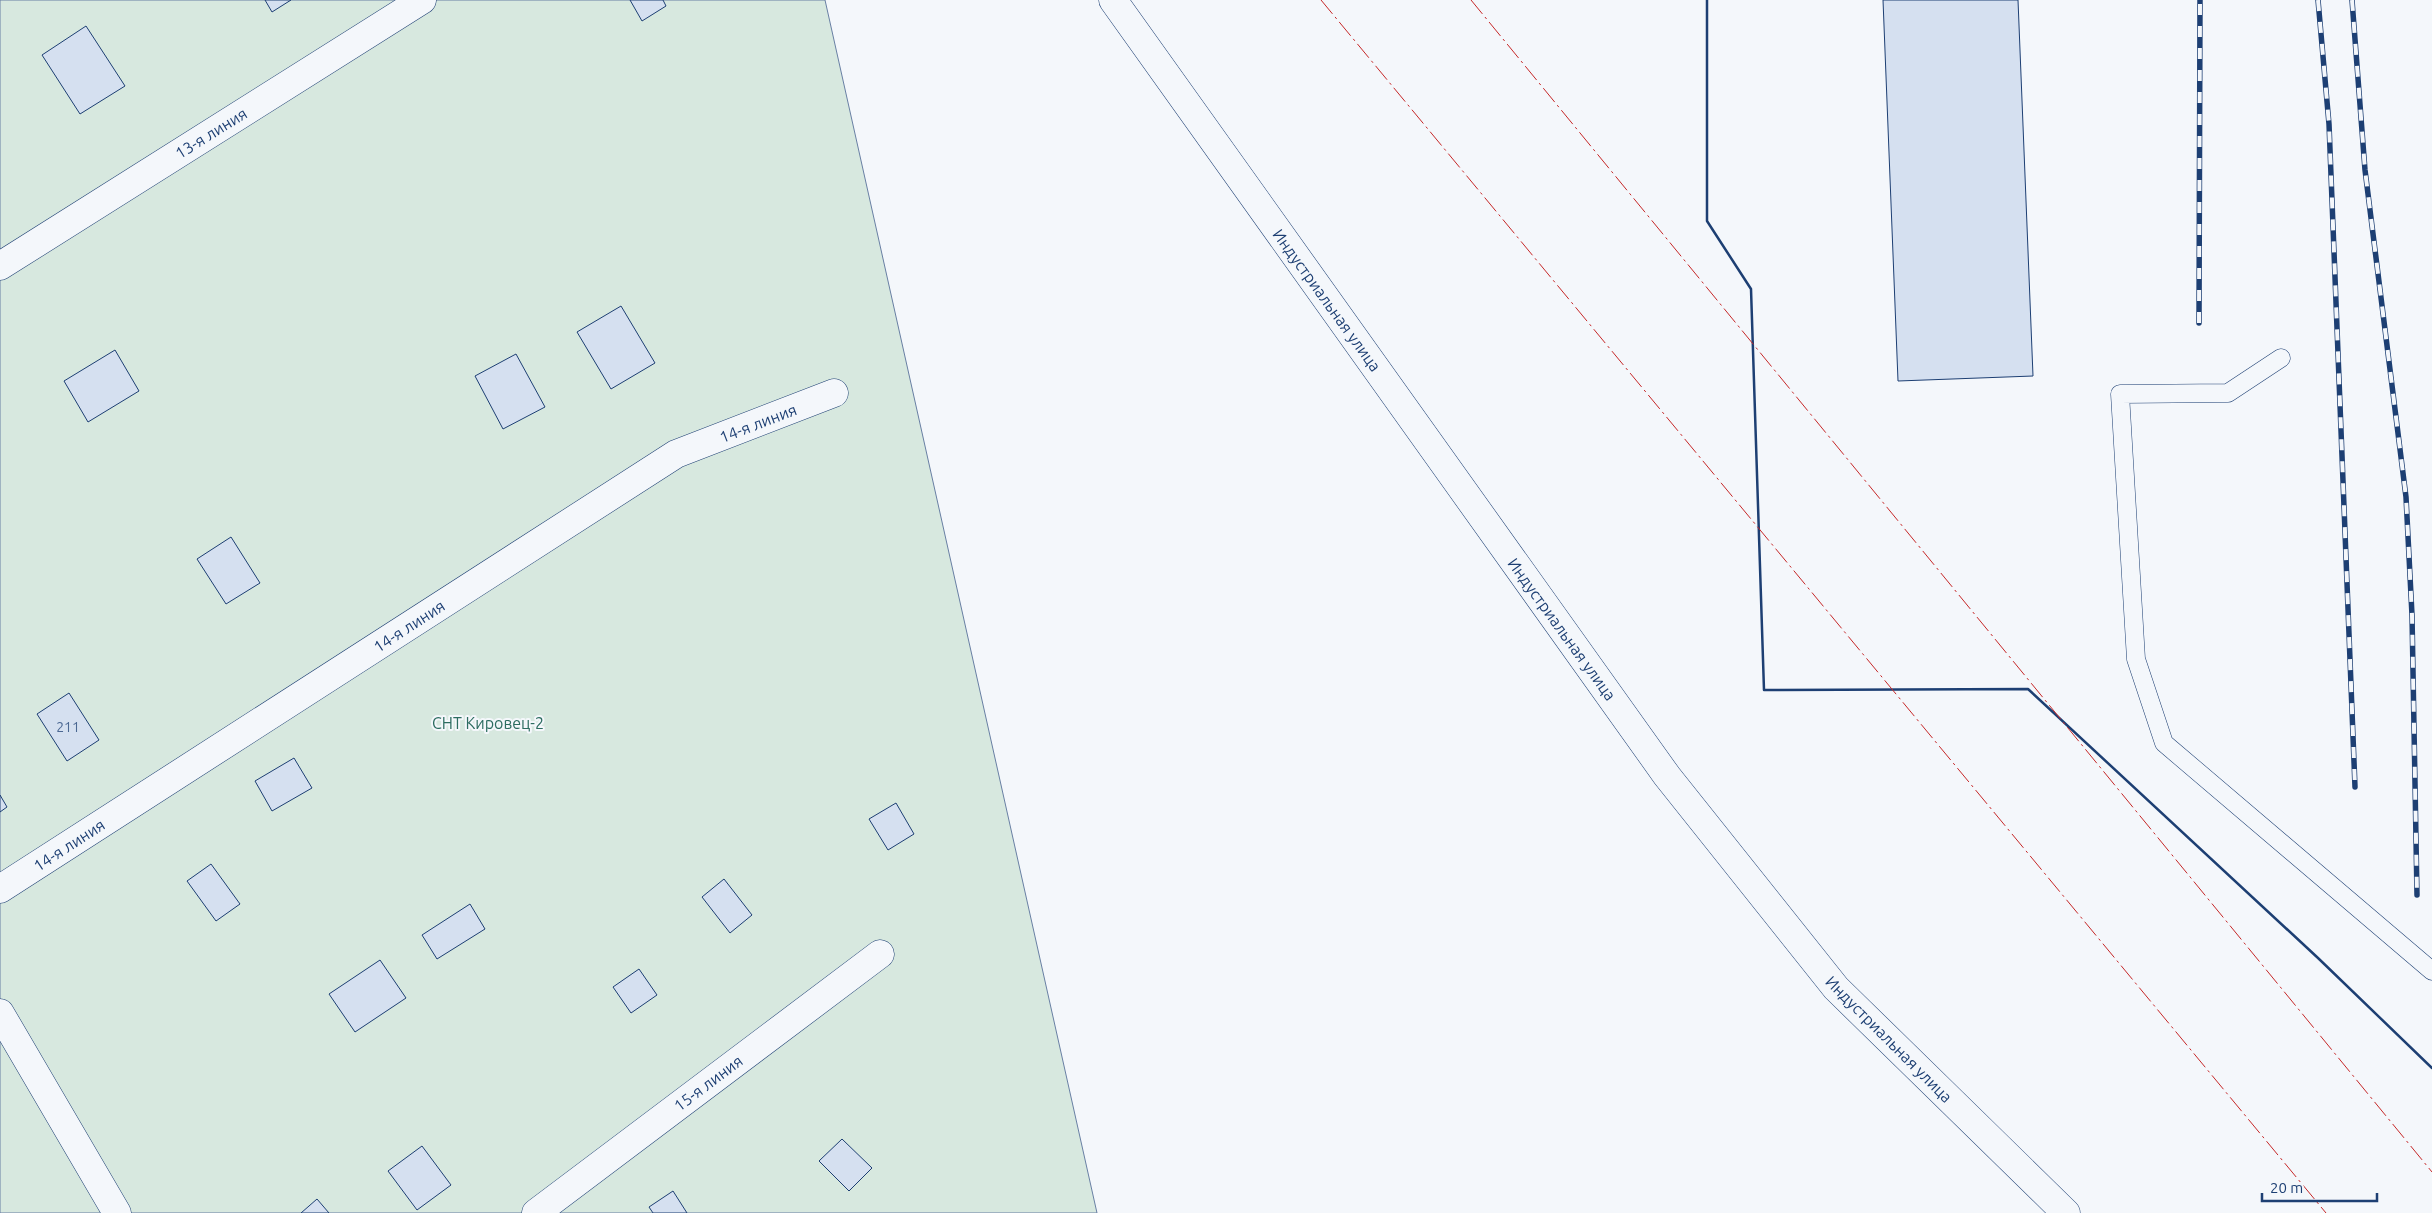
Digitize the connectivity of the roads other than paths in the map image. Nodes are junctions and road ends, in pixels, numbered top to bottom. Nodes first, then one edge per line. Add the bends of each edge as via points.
1 (422, 0) edge
2 (1113, 0) edge
3 (0, 266) edge
4 (2281, 358) dead end
5 (834, 393) dead end
6 (0, 889) edge
7 (880, 954) dead end
8 (2432, 971) edge
9 (0, 1013) edge
10 (117, 1213) edge
11 (536, 1213) edge
12 (2066, 1213) edge

1 - 3 street, 13-я линия
2 - 12 street, Индустриальная улица via 1667,776 1836,988
4 - 8 lane via 2228,394 2120,394 2136,659 2164,743
5 - 6 street, 14-я линия via 676,454
7 - 11 street, 15-я линия
9 - 10 street

